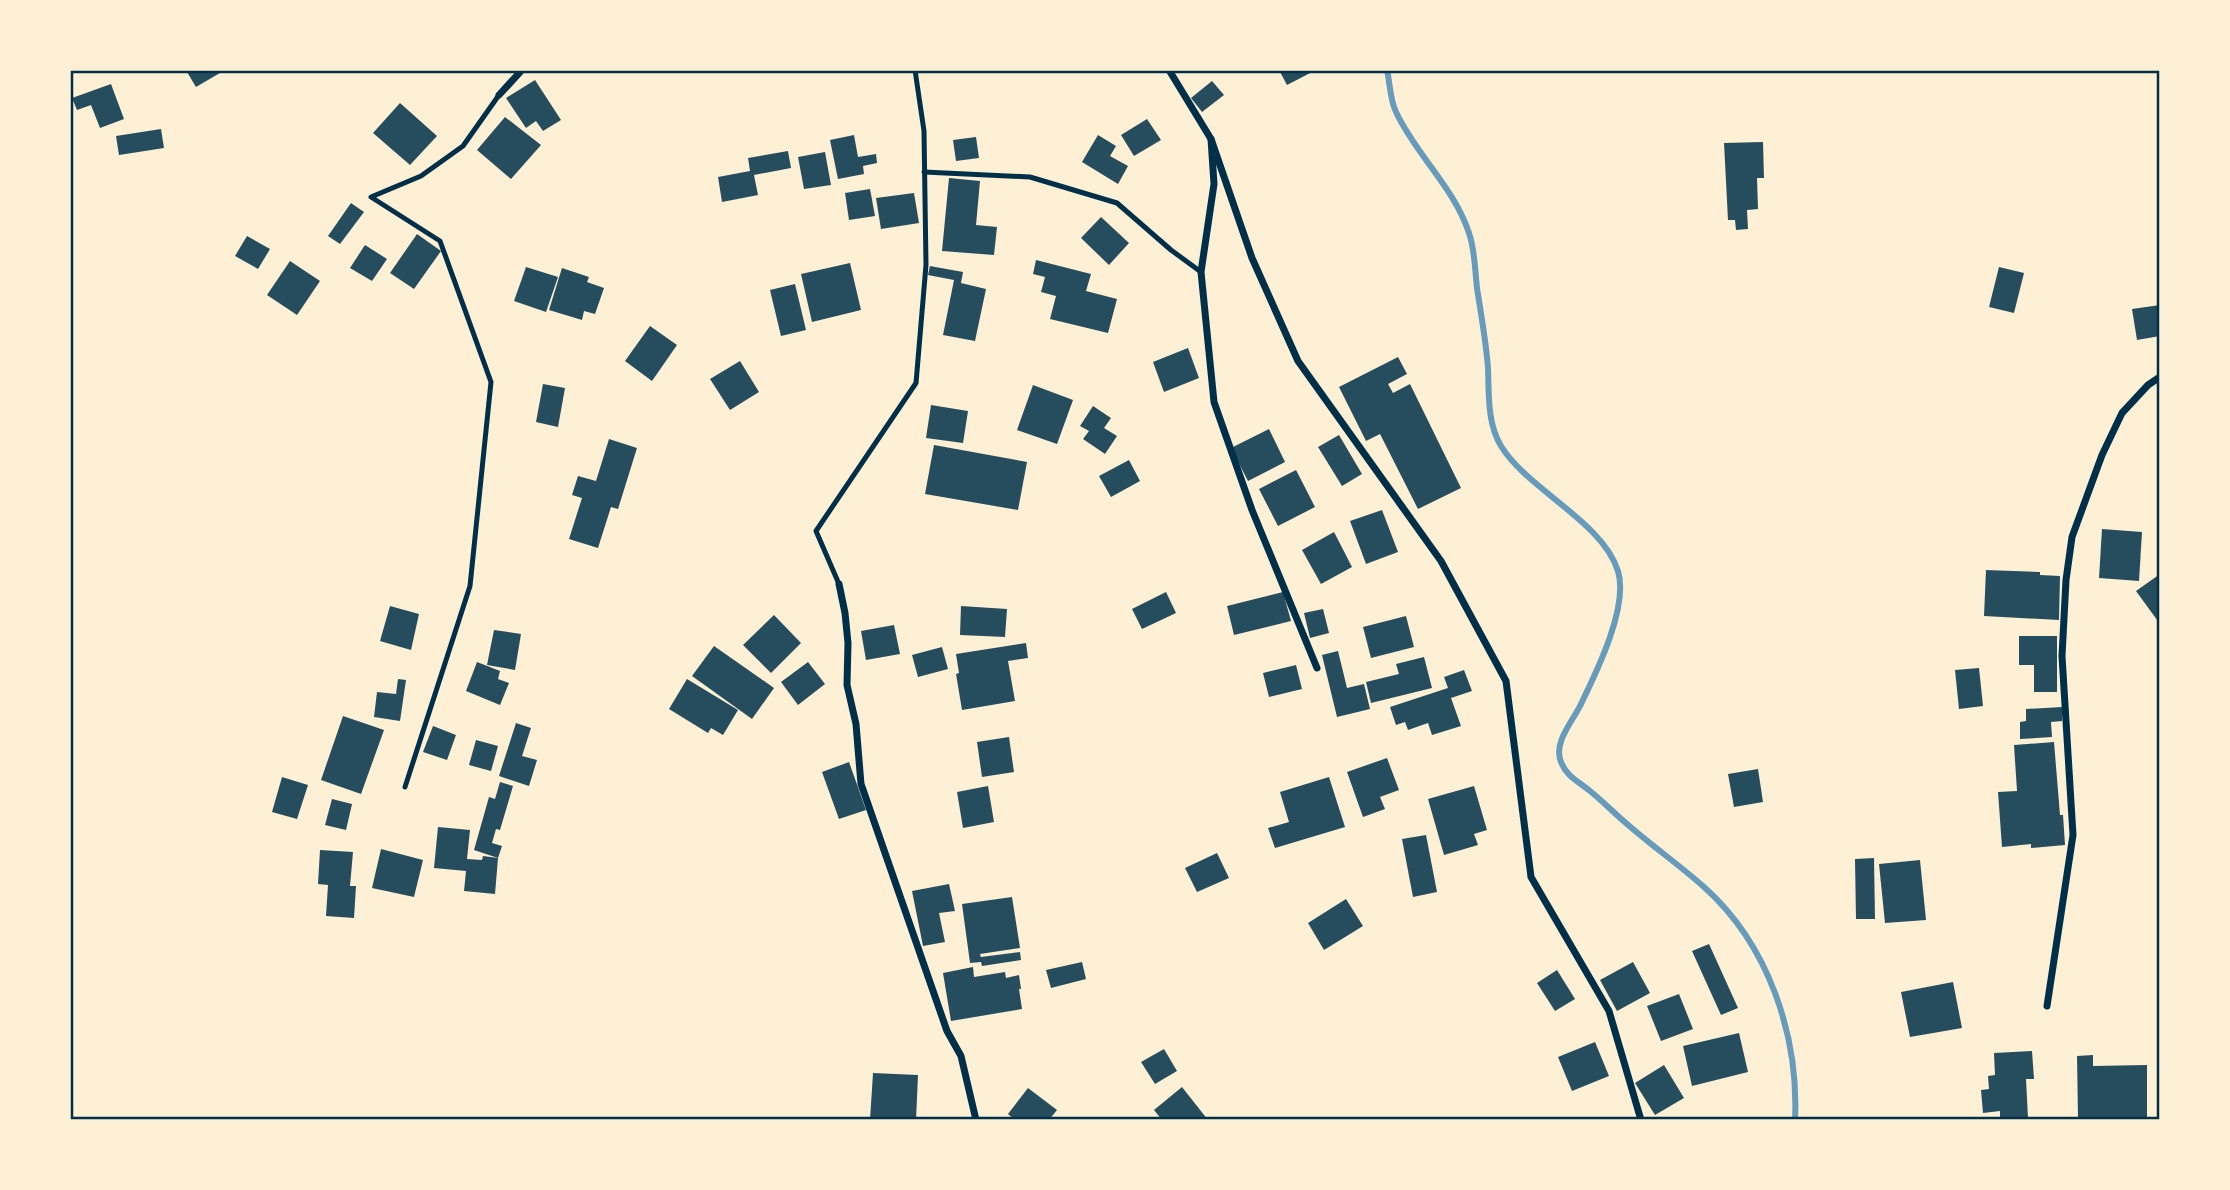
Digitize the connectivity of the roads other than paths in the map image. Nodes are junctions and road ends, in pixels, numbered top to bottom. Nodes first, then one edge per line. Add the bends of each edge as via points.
1 (522, 70) edge
2 (915, 70) edge
3 (1169, 70) edge
4 (499, 95) joint
5 (1211, 139) junction
6 (924, 172) junction
7 (1201, 272) junction
8 (2160, 377) edge
9 (839, 584) joint
10 (1317, 668) dead end
11 (405, 787) dead end
12 (2047, 1006) dead end
13 (976, 1120) edge
14 (1641, 1120) edge

1 - 4 street
2 - 6 lane via 924,131
3 - 5 street
4 - 11 lane via 463,146 421,176 371,197 440,241 491,382 470,586
5 - 7 street via 1214,184
5 - 14 street via 1252,258 1298,361 1441,561 1506,681 1531,877 1609,1011
6 - 7 lane via 1031,177 1117,203
6 - 9 lane via 926,265 916,383 816,531
7 - 10 street via 1214,402
8 - 12 street via 2122,413 2072,537 2062,656 2073,835
9 - 13 street via 861,785 947,1031 961,1056

